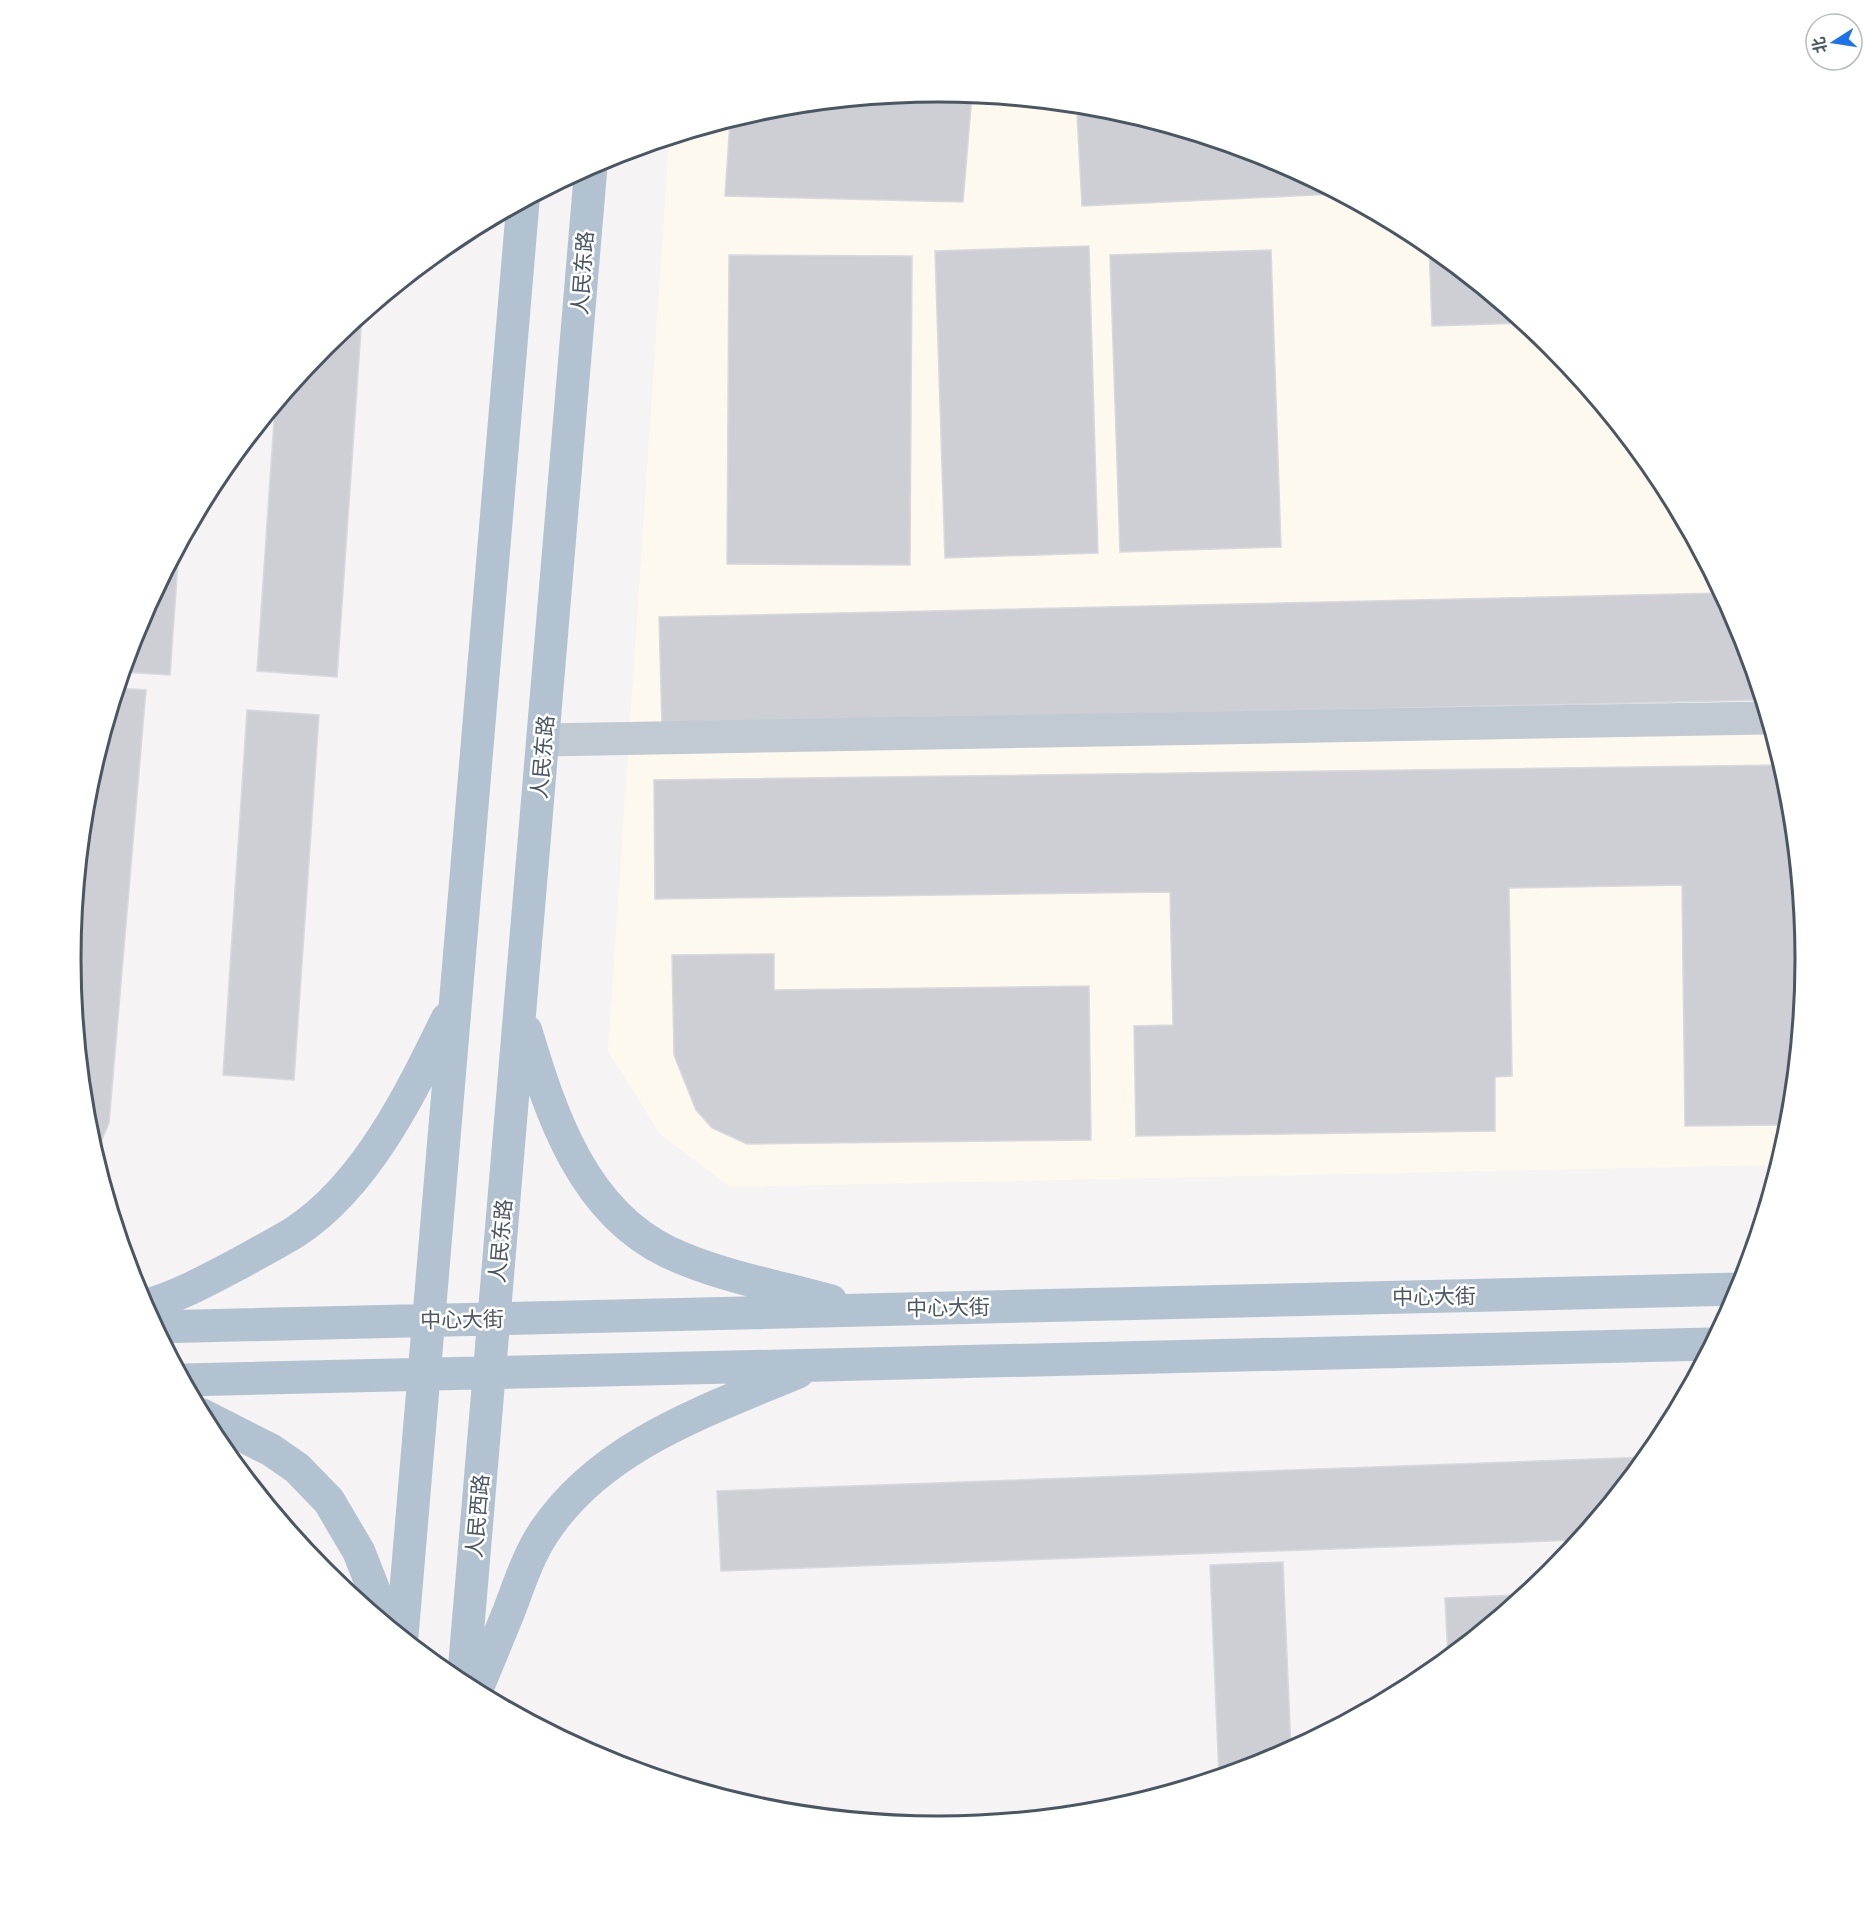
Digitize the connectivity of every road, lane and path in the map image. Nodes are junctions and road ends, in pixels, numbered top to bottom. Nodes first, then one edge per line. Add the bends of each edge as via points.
1 (590, 177) edge
2 (522, 210) edge
3 (1760, 718) edge
4 (544, 740) junction
5 (455, 1002) junction
6 (521, 1014) junction
7 (1729, 1289) edge
8 (153, 1302) edge
9 (867, 1310) junction
10 (164, 1328) edge
11 (1704, 1344) edge
12 (492, 1347) junction
13 (426, 1348) junction
14 (814, 1365) junction
15 (191, 1379) edge
16 (217, 1423) edge
17 (382, 1611) edge
18 (403, 1628) edge
19 (464, 1673) edge
20 (479, 1683) edge

1 - 4 main road, 人民东路
2 - 5 main road
3 - 4 street
4 - 6 main road, 人民东路
5 - 8 main road via 412,1091 378,1145 335,1197 297,1231 225,1271
5 - 13 main road
6 - 9 main road via 544,1092 562,1135 591,1184 624,1222 667,1251 719,1271
6 - 12 main road, 人民东路
7 - 9 main road, 中心大街
9 - 12 main road, 中心大街
10 - 13 main road, 中心大街
11 - 14 main road, 中心大街
12 - 13 main road, 中心大街
12 - 13 main road, 中心大街
12 - 14 main road, 中心大街
12 - 19 main road, 人民西路
13 - 15 main road, 中心大街
13 - 18 main road
14 - 20 main road via 642,1442 579,1491 544,1533
16 - 17 main road via 280,1456 329,1501 359,1552

